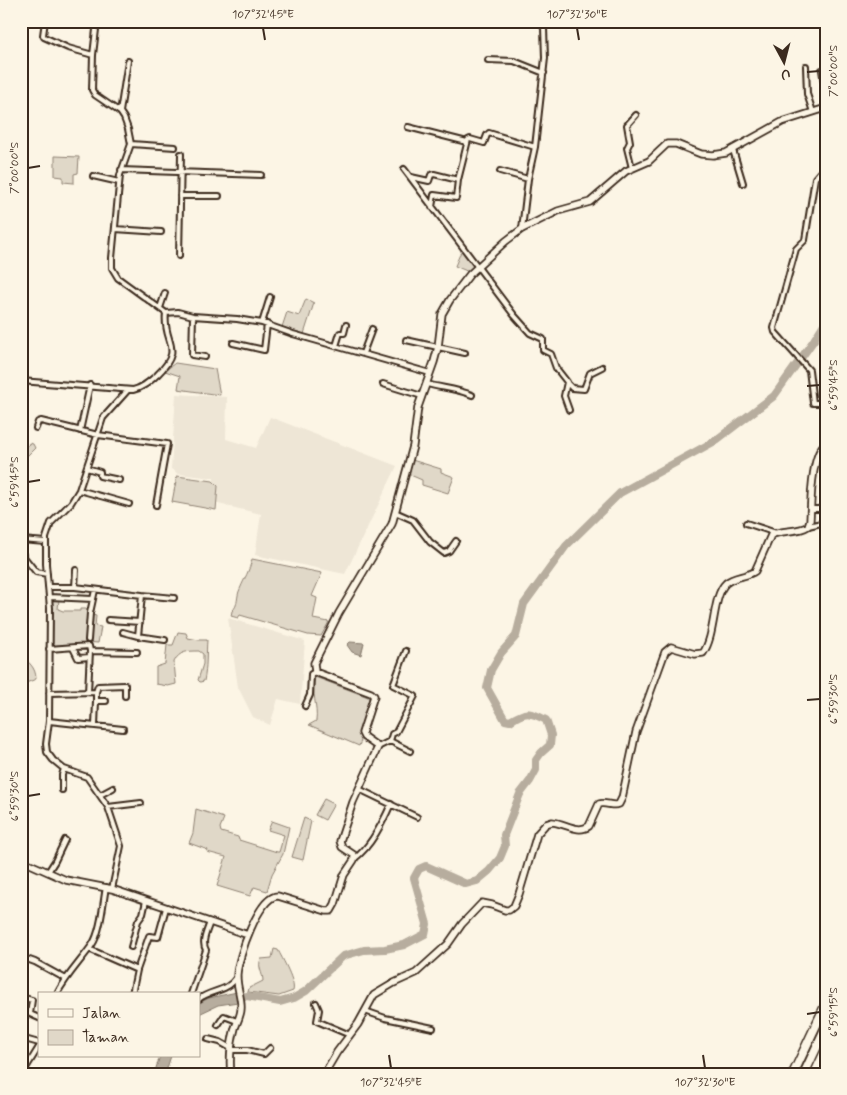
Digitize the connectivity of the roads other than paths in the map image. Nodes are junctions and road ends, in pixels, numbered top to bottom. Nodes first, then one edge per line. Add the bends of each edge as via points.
1 (45, 21) edge
2 (97, 21) edge
3 (538, 21) edge
4 (93, 55) junction
5 (488, 60) dead end
6 (128, 61) dead end
7 (806, 66) dead end
8 (822, 70) dead end
9 (544, 73) junction
10 (826, 96) edge
11 (826, 108) edge
12 (120, 112) junction
13 (814, 112) junction
14 (634, 117) dead end
15 (408, 127) dead end
16 (468, 142) junction
17 (131, 144) junction
18 (175, 147) dead end
19 (535, 147) junction
20 (733, 150) junction
21 (181, 154) dead end
22 (826, 165) edge
23 (632, 168) junction
24 (404, 169) dead end
25 (121, 170) junction
26 (500, 171) dead end
27 (181, 172) junction
28 (261, 175) dead end
29 (93, 176) dead end
30 (410, 178) junction
31 (528, 179) junction
32 (458, 180) junction
33 (119, 182) junction
34 (743, 183) dead end
35 (180, 196) junction
36 (219, 196) dead end
37 (432, 207) junction
38 (115, 229) junction
39 (522, 229) junction
40 (161, 232) dead end
41 (179, 256) dead end
42 (478, 268) junction
43 (165, 293) dead end
44 (270, 297) dead end
45 (160, 308) junction
46 (166, 313) junction
47 (193, 316) junction
48 (265, 323) junction
49 (346, 326) dead end
50 (372, 329) dead end
51 (406, 340) dead end
52 (233, 343) dead end
53 (336, 346) junction
54 (438, 347) junction
55 (363, 353) junction
56 (465, 353) dead end
57 (205, 357) dead end
58 (602, 367) dead end
59 (430, 373) junction
60 (21, 381) edge
61 (567, 383) junction
62 (383, 384) dead end
63 (427, 384) junction
64 (90, 385) junction
65 (128, 390) junction
66 (472, 395) dead end
67 (422, 396) junction
68 (826, 403) edge
69 (569, 410) dead end
70 (36, 428) dead end
71 (80, 431) junction
72 (98, 435) junction
73 (826, 443) edge
74 (86, 468) junction
75 (119, 480) dead end
76 (79, 490) junction
77 (129, 504) dead end
78 (826, 504) edge
79 (156, 505) dead end
80 (811, 509) junction
81 (395, 511) junction
82 (826, 522) edge
83 (746, 523) dead end
84 (808, 526) junction
85 (776, 533) junction
86 (21, 540) edge
87 (46, 542) junction
88 (456, 542) dead end
89 (21, 550) edge
90 (76, 570) dead end
91 (47, 574) junction
92 (48, 587) junction
93 (75, 587) junction
94 (95, 590) junction
95 (142, 594) junction
96 (50, 598) junction
97 (174, 598) dead end
98 (93, 599) junction
99 (108, 620) dead end
100 (140, 622) junction
101 (123, 632) dead end
102 (138, 636) junction
103 (88, 640) dead end
104 (165, 640) dead end
105 (73, 648) junction
106 (49, 649) junction
107 (90, 651) junction
108 (406, 651) dead end
109 (137, 652) dead end
110 (89, 657) junction
111 (315, 672) junction
112 (49, 692) junction
113 (88, 692) junction
114 (96, 692) junction
115 (125, 696) dead end
116 (96, 700) junction
117 (106, 701) dead end
118 (305, 706) dead end
119 (49, 721) junction
120 (94, 726) junction
121 (123, 729) dead end
122 (390, 741) junction
123 (378, 747) junction
124 (410, 751) dead end
125 (64, 769) junction
126 (113, 788) dead end
127 (359, 788) junction
128 (62, 790) dead end
129 (100, 794) junction
130 (141, 803) dead end
131 (391, 804) junction
132 (108, 807) junction
133 (417, 817) dead end
134 (65, 840) dead end
135 (354, 859) junction
136 (21, 860) edge
137 (52, 874) junction
138 (109, 888) junction
139 (146, 901) junction
140 (166, 908) junction
141 (210, 922) junction
142 (248, 935) junction
143 (132, 947) dead end
144 (89, 949) junction
145 (21, 957) edge
146 (137, 970) junction
147 (236, 977) junction
148 (66, 980) junction
149 (58, 992) edge
150 (132, 992) edge
151 (192, 992) edge
152 (21, 997) edge
153 (200, 998) edge
154 (316, 1002) dead end
155 (826, 1004) edge
156 (365, 1011) junction
157 (38, 1018) edge
158 (237, 1021) junction
159 (218, 1025) dead end
160 (826, 1027) edge
161 (433, 1028) dead end
162 (350, 1035) junction
163 (21, 1038) edge
164 (208, 1039) dead end
165 (38, 1043) edge
166 (231, 1048) junction
167 (270, 1048) dead end
168 (38, 1049) edge
169 (26, 1068) dead end
170 (230, 1074) edge
171 (324, 1074) edge
172 (793, 1074) edge
173 (804, 1074) edge

1 - 4 street via 44,37
2 - 4 street
3 - 9 street via 544,28
4 - 12 street via 93,92
5 - 9 street via 514,61
6 - 12 street
7 - 13 street via 807,94
8 - 10 street
9 - 19 street
11 - 13 street
12 - 17 street via 127,124
13 - 20 street via 782,122
14 - 23 street via 627,125 630,142 627,148
15 - 16 street
16 - 19 street via 470,139 484,143 489,134
16 - 32 street
17 - 18 street
17 - 25 street
19 - 31 street
20 - 23 street via 701,154 671,143 663,146 648,162
20 - 34 street
21 - 27 street
22 - 68 street via 815,178 806,240 796,249 774,328 810,374 813,403
23 - 39 street via 590,202 558,212
24 - 30 street
25 - 27 street
25 - 33 street
26 - 31 street
27 - 28 street
27 - 35 street
29 - 33 street
30 - 32 street via 429,181 434,174
30 - 37 street
31 - 39 street
32 - 37 street via 456,198 434,195
33 - 38 street
35 - 36 street
35 - 41 street
37 - 42 street
38 - 40 street
38 - 45 street via 112,263 116,275
39 - 42 street
42 - 54 street via 445,307
42 - 61 street via 530,333 543,339 544,350 551,354
43 - 45 street
44 - 48 street
45 - 46 street
46 - 47 street
46 - 65 street via 171,359 145,385
47 - 48 street
47 - 57 street via 192,355
48 - 52 street via 264,350
48 - 53 street
49 - 53 street
50 - 55 street
51 - 54 street
53 - 55 street
54 - 56 street
54 - 59 street
55 - 59 street
58 - 61 street via 590,373 584,389 572,388
59 - 63 street
60 - 64 street
61 - 69 street via 564,396
62 - 67 street
63 - 66 street
63 - 67 street
64 - 65 street
64 - 71 street
65 - 72 street via 103,418
67 - 81 street via 413,446
70 - 71 street via 41,421
71 - 72 street
72 - 74 street
72 - 79 street via 167,444
73 - 80 street via 817,456
74 - 75 street via 100,472 100,476
74 - 76 street
76 - 77 street
76 - 87 street via 51,523
78 - 80 street via 819,509
80 - 84 street
81 - 88 street via 412,519 430,542 444,553 450,551
81 - 111 street via 387,534 320,650 314,663
82 - 84 street
83 - 85 street
84 - 85 street
85 - 156 street via 755,571 730,580 722,588 710,638 703,653 670,647 665,652 636,732 619,804 599,804 586,828 552,822 541,829 514,906 506,910 482,903 448,944 416,973 371,998
86 - 87 street
87 - 91 street
89 - 91 street via 36,572
90 - 93 street
91 - 92 street
92 - 93 street
92 - 96 street
93 - 94 street
94 - 95 street
94 - 98 street
95 - 97 street
95 - 100 street
96 - 98 street
96 - 106 street
98 - 103 street
99 - 100 street
100 - 102 street
101 - 102 street
102 - 104 street
105 - 106 street
105 - 107 street via 89,646
105 - 110 street via 78,658
106 - 112 street
107 - 109 street
107 - 110 street
108 - 122 street via 392,685 415,695
110 - 113 street
111 - 118 street
111 - 123 street via 374,695 362,733
112 - 113 street
112 - 119 street
113 - 114 street
114 - 115 street via 98,686 125,686
114 - 116 street
116 - 117 street
116 - 120 street
119 - 120 street
119 - 125 street via 47,752
120 - 121 street
122 - 123 street
122 - 124 street
123 - 127 street
125 - 128 street
125 - 129 street via 85,776
126 - 129 street
127 - 131 street
127 - 135 street via 340,841
129 - 132 street
130 - 132 street
131 - 133 street
131 - 135 street via 371,840
132 - 138 street via 121,846
134 - 137 street
135 - 142 street via 341,881 332,910 274,895 265,904
136 - 137 street
137 - 138 street via 71,882
138 - 139 street
138 - 144 street via 97,935
139 - 140 street
139 - 143 street
140 - 141 street
140 - 146 street via 158,937 150,936
141 - 142 street
141 - 151 street via 203,945 206,950
142 - 147 street
144 - 146 street
144 - 148 street
145 - 148 street
146 - 150 street
147 - 153 street via 229,986
147 - 158 street via 241,1006
148 - 149 street
152 - 157 street via 32,1000 30,1014
154 - 162 street via 318,1021
155 - 172 highway
156 - 161 street
156 - 162 street
158 - 159 street via 224,1016
158 - 166 street
160 - 173 highway
162 - 171 street
163 - 165 street
164 - 166 street
166 - 167 street via 264,1054
166 - 170 street
168 - 169 street

